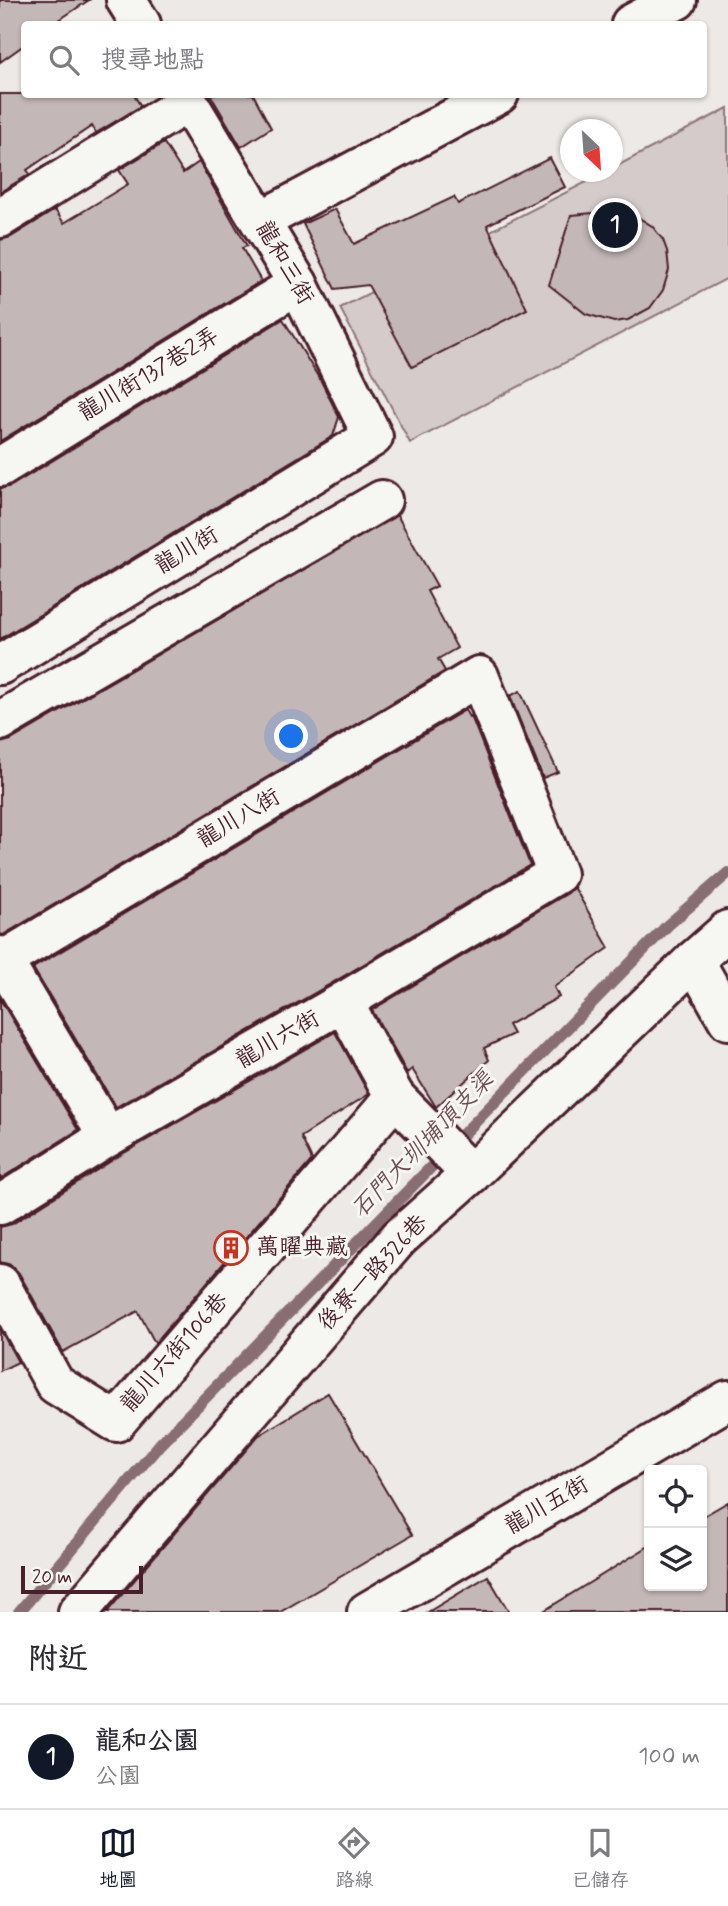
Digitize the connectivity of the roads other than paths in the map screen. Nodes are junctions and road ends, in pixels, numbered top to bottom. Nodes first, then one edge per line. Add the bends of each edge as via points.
1 (126, 0) edge
2 (677, 0) edge
3 (139, 21) edge
4 (637, 21) edge
5 (186, 98) edge
6 (491, 98) edge
7 (0, 218) edge
8 (260, 221) junction
9 (298, 284) junction
10 (373, 438) joint
11 (0, 467) edge
12 (382, 500) dead end
13 (0, 665) edge
14 (0, 721) edge
15 (557, 874) joint
16 (728, 930) edge
17 (1, 959) edge
18 (694, 960) junction
19 (343, 1002) junction
20 (728, 1020) edge
21 (395, 1097) junction
22 (108, 1137) junction
23 (466, 1170) junction
24 (0, 1205) edge
25 (0, 1284) edge
26 (728, 1400) edge
27 (78, 1612) edge
28 (367, 1612) edge

1 - 3 lane
2 - 4 lane
5 - 7 lane
5 - 8 lane, 龍和三街
6 - 8 lane
8 - 9 lane, 龍和三街
9 - 10 lane, 龍和三街
9 - 11 lane, 龍川街137巷2弄
10 - 13 lane, 龍川街
12 - 14 lane
15 - 17 lane, 龍川八街 via 479,676
15 - 19 lane, 龍川六街
16 - 18 lane, 後寮一路326巷
17 - 22 lane
18 - 20 lane
18 - 23 lane, 後寮一路326巷
19 - 21 lane
19 - 22 lane, 龍川六街
21 - 23 lane
21 - 25 lane, 龍川六街106巷 via 116,1422 55,1384
22 - 24 lane, 龍川六街
23 - 27 lane, 後寮一路326巷 via 399,1238
26 - 28 lane, 龍川五街

